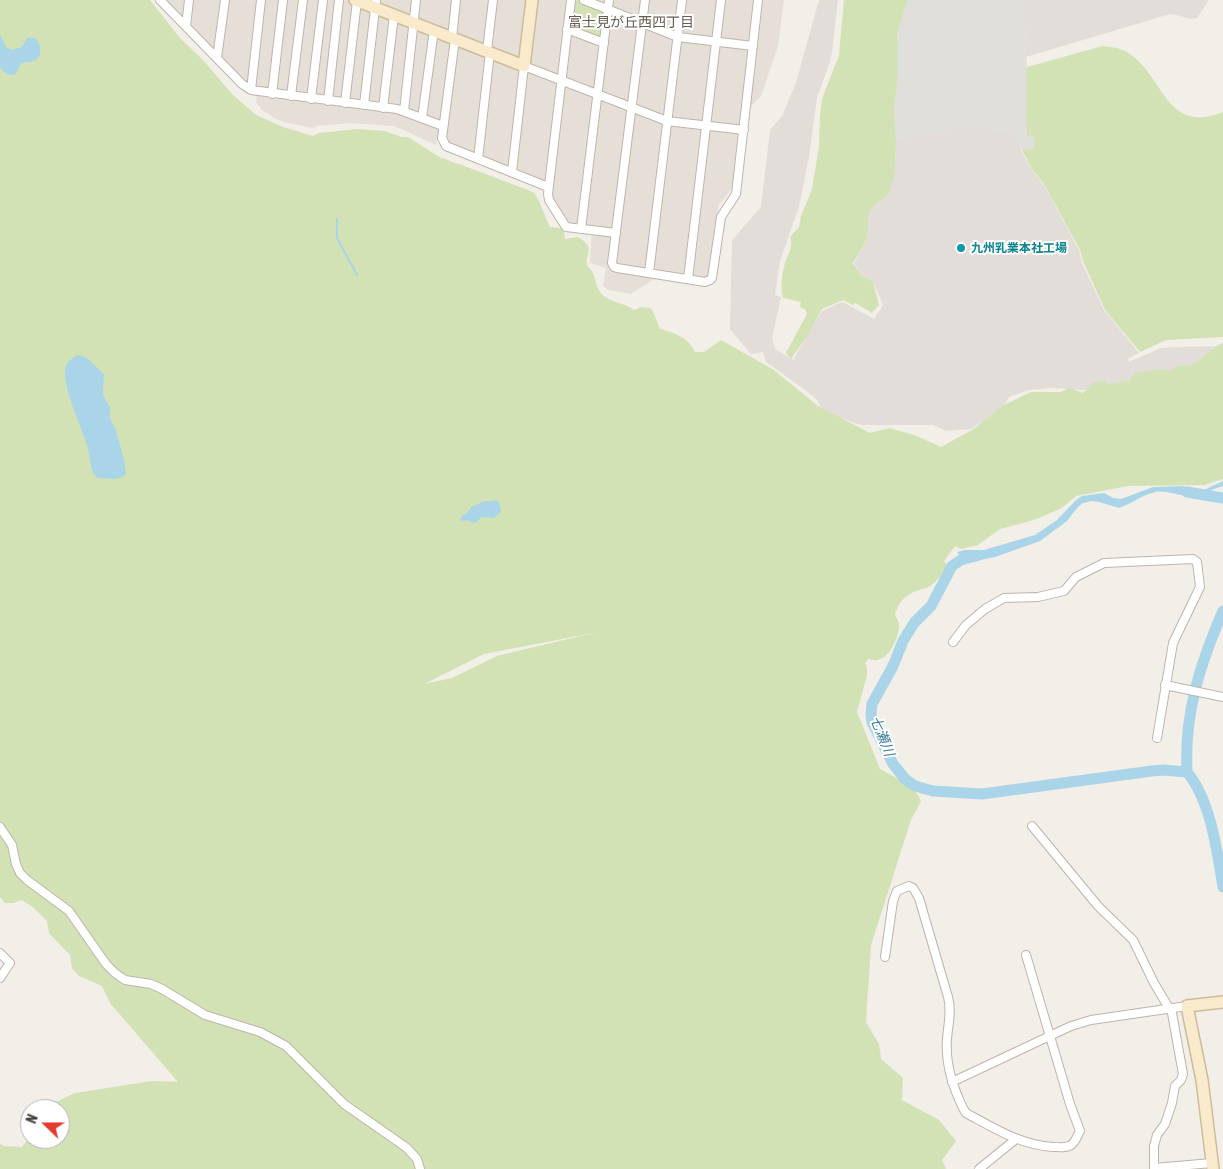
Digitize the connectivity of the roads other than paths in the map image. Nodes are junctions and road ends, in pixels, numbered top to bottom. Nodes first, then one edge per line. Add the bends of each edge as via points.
1 (160, 0) edge
2 (189, 0) edge
3 (225, 0) edge
4 (261, 0) edge
5 (283, 0) edge
6 (303, 0) edge
7 (323, 0) edge
8 (339, 0) edge
9 (356, 0) edge
10 (416, 0) edge
11 (456, 0) edge
12 (493, 0) edge
13 (532, 0) edge
14 (571, 0) edge
15 (584, 0) edge
16 (609, 0) edge
17 (645, 0) edge
18 (682, 0) edge
19 (721, 0) edge
20 (758, 0) edge
21 (375, 4) edge
22 (608, 10) junction
23 (394, 15) junction
24 (414, 22) junction
25 (642, 23) junction
26 (186, 26) junction
27 (567, 29) junction
28 (434, 30) junction
29 (678, 37) junction
30 (453, 38) junction
31 (716, 42) junction
32 (604, 43) junction
33 (753, 46) junction
34 (489, 52) junction
35 (217, 58) junction
36 (524, 66) junction
37 (561, 80) junction
38 (250, 90) junction
39 (272, 94) junction
40 (597, 94) junction
41 (291, 96) junction
42 (311, 99) junction
43 (328, 101) junction
44 (345, 103) junction
45 (364, 105) junction
46 (632, 107) junction
47 (383, 108) junction
48 (404, 111) junction
49 (422, 118) junction
50 (667, 121) junction
51 (444, 126) junction
52 (706, 126) junction
53 (744, 130) junction
54 (478, 159) junction
55 (512, 172) junction
56 (548, 187) junction
57 (581, 229) junction
58 (616, 233) junction
59 (649, 273) junction
60 (688, 279) junction
61 (952, 642) dead end
62 (1165, 685) junction
63 (1223, 697) edge
64 (1157, 738) dead end
65 (1032, 826) dead end
66 (0, 827) edge
67 (0, 953) edge
68 (1026, 955) dead end
69 (885, 957) dead end
70 (0, 978) edge
71 (1223, 1002) edge
72 (1187, 1006) junction
73 (1170, 1008) junction
74 (1050, 1036) junction
75 (952, 1082) junction
76 (1016, 1140) junction
77 (1212, 1166) edge
78 (1154, 1168) edge
79 (420, 1169) edge
80 (979, 1169) edge

1 - 26 street
2 - 26 street
3 - 35 street
4 - 38 street
5 - 39 street
6 - 41 street
7 - 42 street
8 - 43 street
9 - 21 street
9 - 44 street
10 - 24 street
11 - 30 street
12 - 34 street
13 - 36 street
14 - 27 street
15 - 22 street
16 - 22 street
17 - 25 street
18 - 29 street
19 - 31 street
20 - 33 street
21 - 23 street
21 - 45 street
22 - 25 street
22 - 32 street
23 - 24 street
23 - 47 street
24 - 28 street
24 - 48 street
25 - 29 street
25 - 46 street
26 - 35 street
27 - 32 street
27 - 37 street
28 - 30 street
28 - 49 street
29 - 31 street
29 - 50 street
30 - 34 street
30 - 51 street
31 - 33 street
31 - 52 street
32 - 40 street
33 - 53 street
34 - 36 street
34 - 54 street
35 - 38 street
36 - 37 street
36 - 55 street
37 - 40 street
37 - 56 street
38 - 39 street
39 - 41 street
40 - 46 street
40 - 57 street
41 - 42 street
42 - 43 street
43 - 44 street
44 - 45 street
45 - 47 street
46 - 50 street
46 - 58 street
47 - 48 street
48 - 49 street
49 - 51 street
50 - 52 street
50 - 59 street
51 - 54 street via 442,138 446,146
52 - 53 street
52 - 60 street
53 - 60 street via 736,194 721,217 712,278 708,282
54 - 55 street
55 - 56 street
56 - 57 street via 549,200 564,225
57 - 58 street
58 - 59 street via 614,267
59 - 60 street
61 - 62 street via 966,625 1004,598 1038,597 1064,591 1076,577 1104,562 1193,559 1197,562 1200,587 1173,643
62 - 63 street
62 - 64 street
65 - 73 street via 1098,906 1130,936
66 - 79 street via 12,844 20,874 69,911 114,973 125,980 151,984 205,1015 260,1032 286,1046 344,1104 407,1148 417,1159
67 - 70 street via 10,963
68 - 74 street
69 - 75 street via 893,901 897,891 909,886 919,898 950,1003 947,1054
71 - 72 street
72 - 73 street
72 - 77 street via 1202,1080
73 - 74 street via 1091,1020
73 - 78 street via 1183,1074 1175,1086 1165,1124 1154,1146
74 - 75 street
74 - 76 street via 1080,1131 1067,1147
75 - 76 street via 966,1113
76 - 80 street
77 - 78 street

